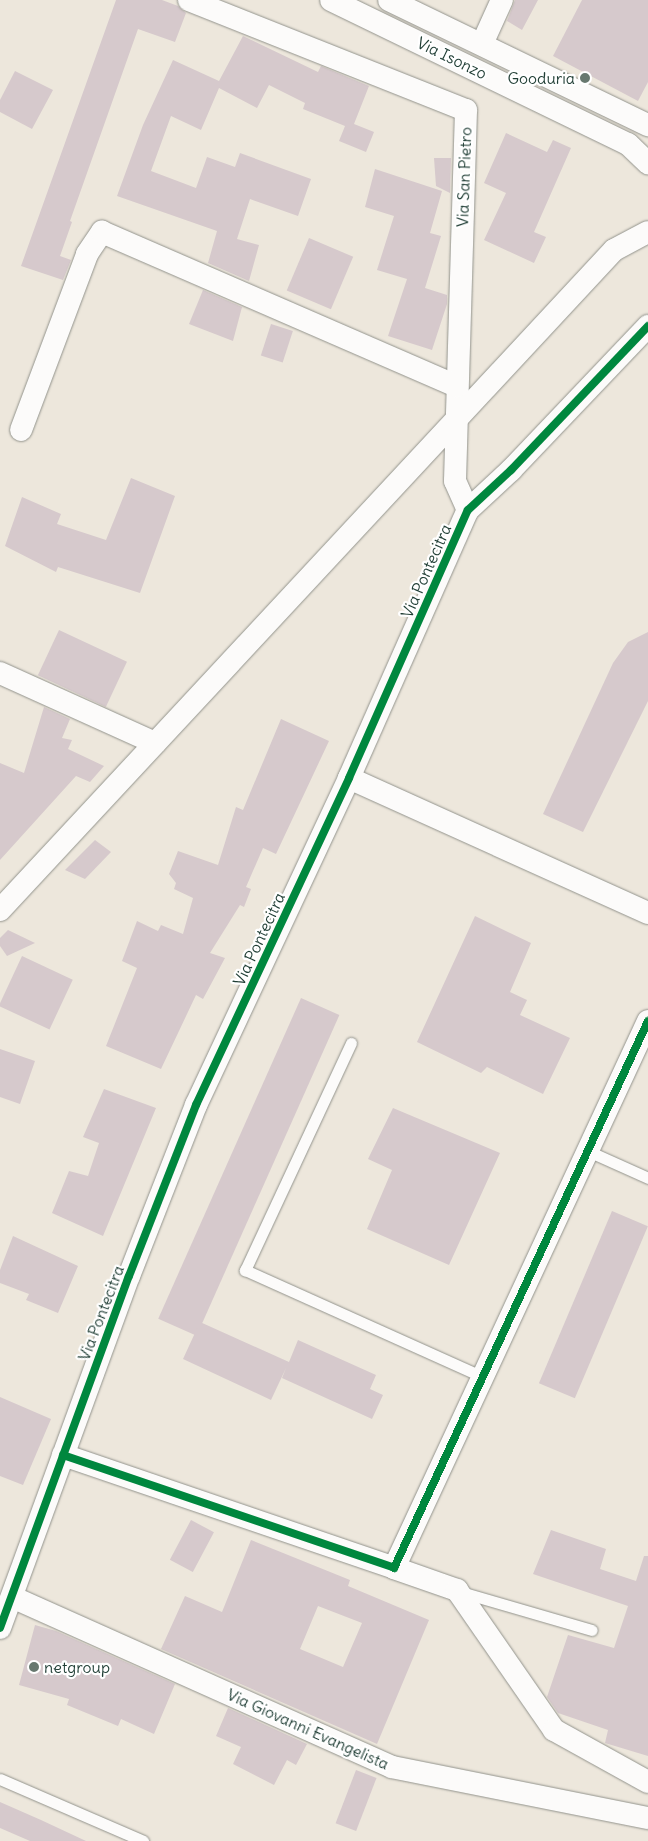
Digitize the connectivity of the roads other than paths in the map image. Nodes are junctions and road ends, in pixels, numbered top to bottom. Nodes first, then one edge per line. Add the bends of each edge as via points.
1 (189, 0) edge
2 (331, 0) edge
3 (389, 0) edge
4 (502, 0) edge
5 (482, 44) junction
6 (648, 125) edge
7 (648, 163) edge
8 (648, 232) edge
9 (648, 326) edge
10 (457, 386) junction
11 (455, 418) junction
12 (21, 430) dead end
13 (468, 510) junction
14 (0, 672) edge
15 (155, 743) junction
16 (349, 778) junction
17 (0, 910) edge
18 (648, 913) edge
19 (646, 1031) edge
20 (351, 1043) dead end
21 (588, 1151) junction
22 (648, 1178) edge
23 (483, 1377) junction
24 (63, 1455) junction
25 (394, 1568) junction
26 (457, 1590) junction
27 (12, 1598) junction
28 (0, 1628) edge
29 (592, 1630) dead end
30 (0, 1778) edge
31 (648, 1782) edge
32 (648, 1818) edge
33 (143, 1841) edge

1 - 10 street, Via San Pietro via 466,110
2 - 7 street, Via Isonzo via 628,144
3 - 5 street, Via Isonzo
4 - 5 street
5 - 6 street, Via Isonzo
8 - 11 street via 614,250
9 - 13 street, Via Pontecitra via 511,470
10 - 11 street, Via San Pietro
10 - 12 street via 102,232 87,254
11 - 13 street, Via San Pietro via 455,481
11 - 15 street
13 - 16 street, Via Pontecitra
14 - 15 street
15 - 17 street
16 - 18 street
16 - 24 street, Via Pontecitra via 196,1105
19 - 21 street
20 - 23 lane via 245,1270
21 - 22 lane
21 - 23 street
23 - 25 street
24 - 25 street
24 - 27 street, Via Pontecitra
25 - 26 street
26 - 29 lane
26 - 31 street via 554,1730
27 - 28 street, Via Pontecitra
27 - 32 street, Via Giovanni Evangelista via 392,1767
30 - 33 lane

